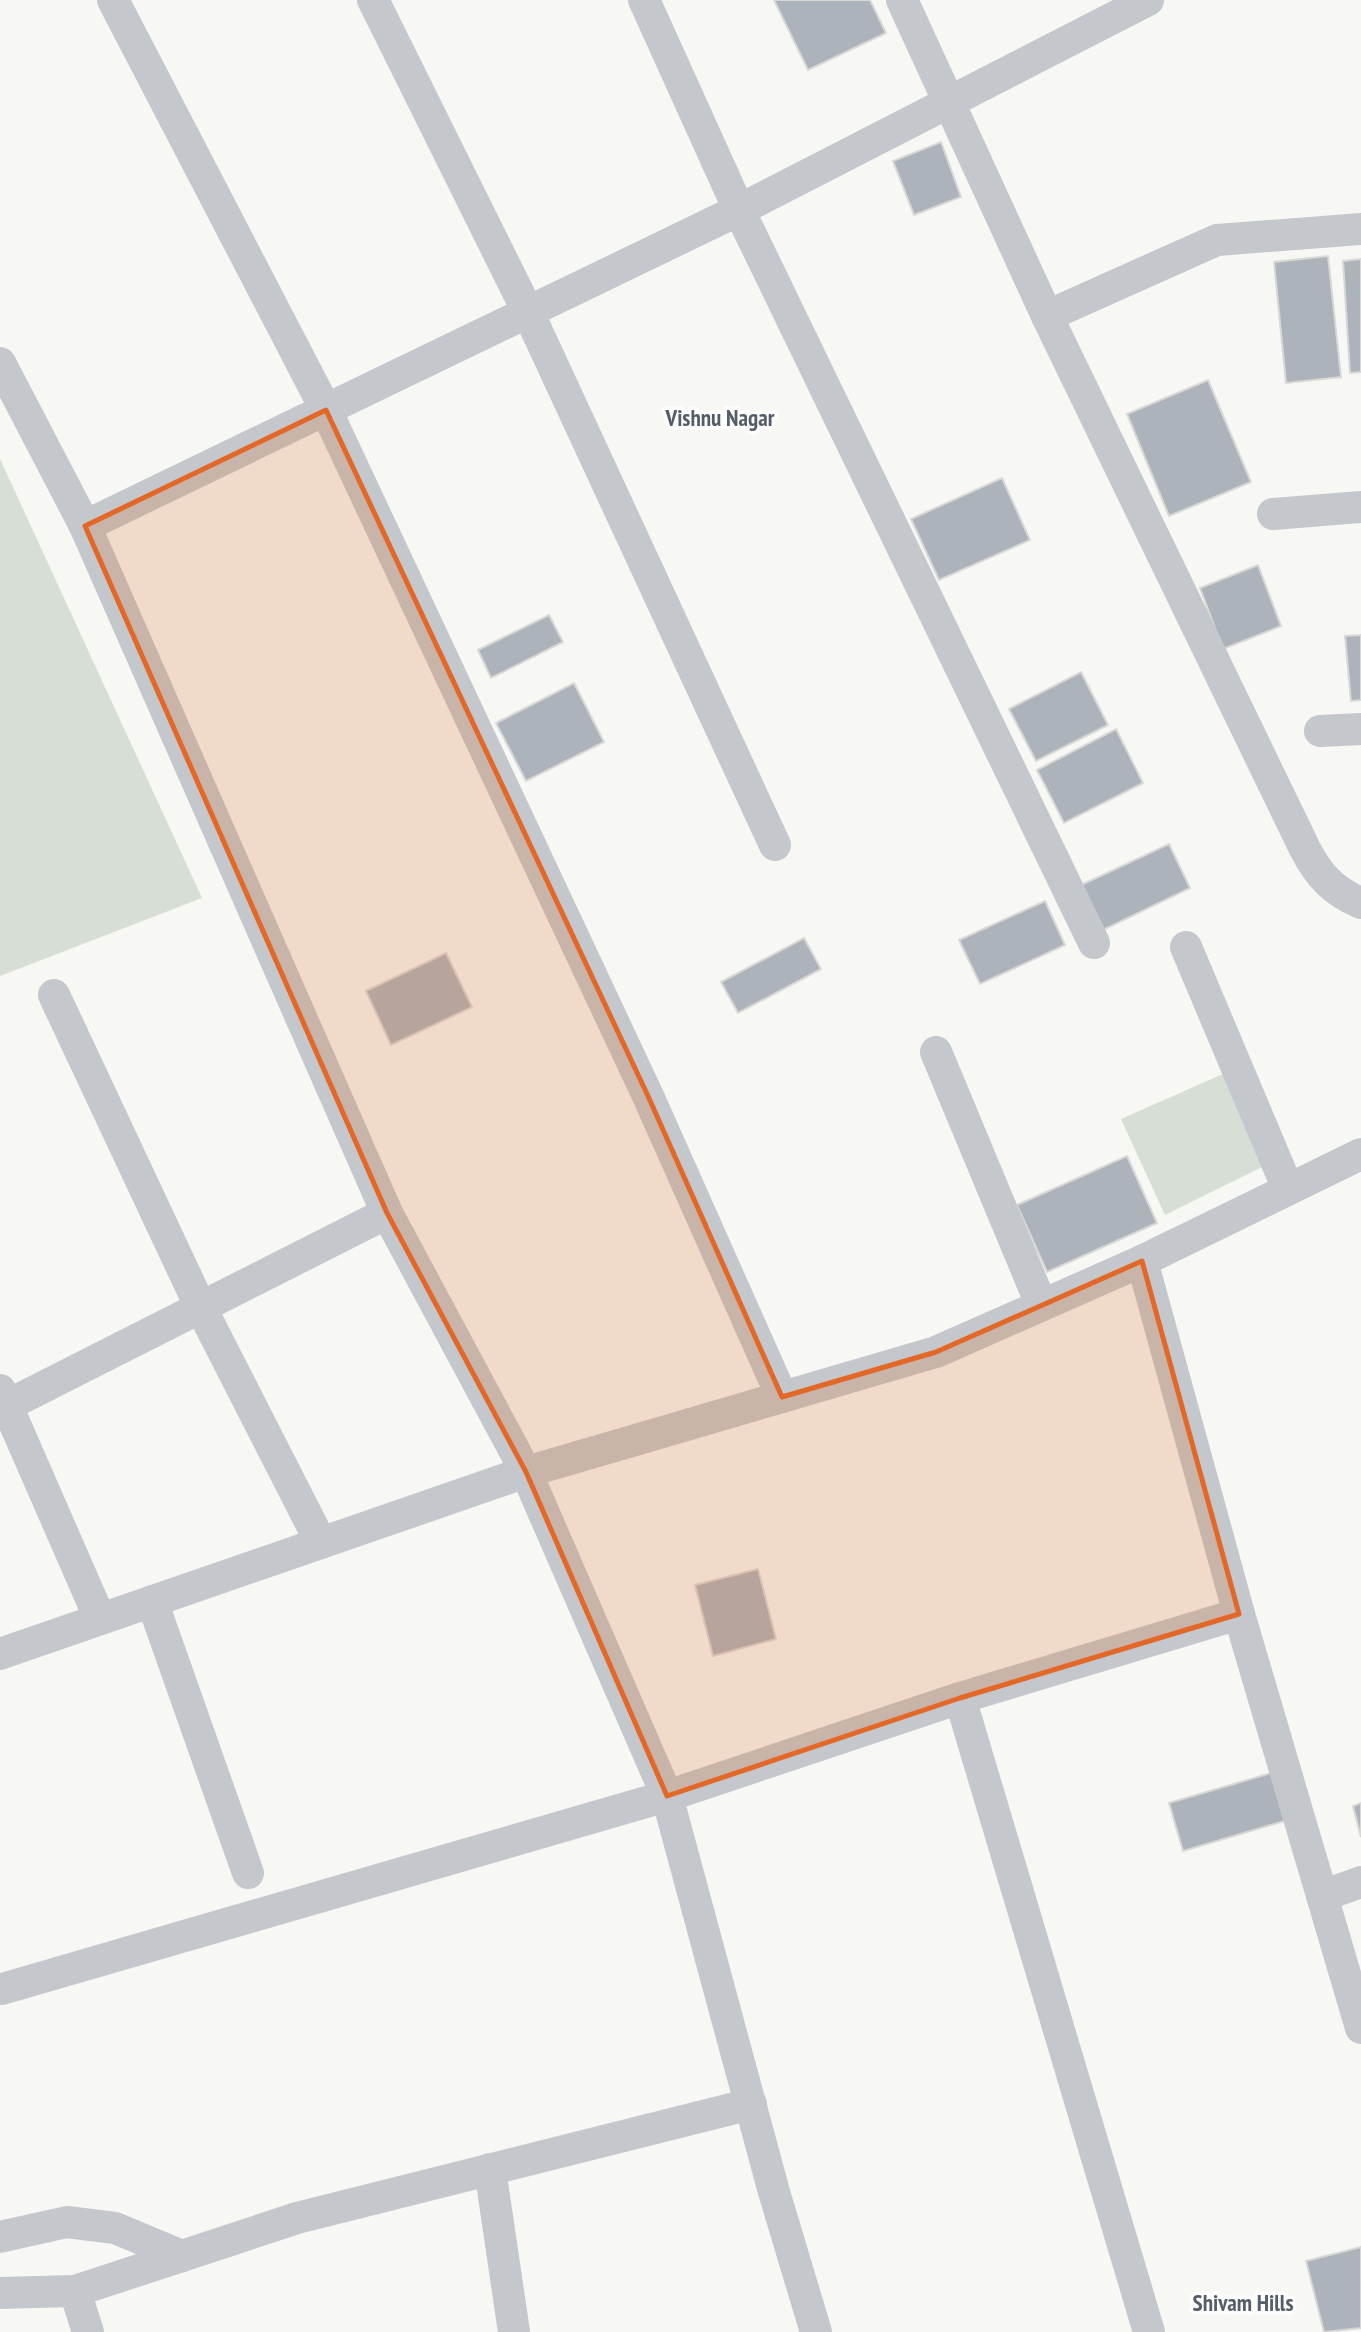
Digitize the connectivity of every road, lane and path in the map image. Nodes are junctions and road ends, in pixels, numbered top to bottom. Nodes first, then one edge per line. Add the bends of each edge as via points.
1 (113, 0) edge
2 (373, 0) edge
3 (644, 0) edge
4 (902, 0) edge
5 (1149, 0) edge
6 (947, 102) junction
7 (739, 210) junction
8 (1361, 229) edge
9 (528, 312) junction
10 (1046, 316) junction
11 (0, 363) edge
12 (326, 410) junction
13 (1361, 507) edge
14 (1273, 514) dead end
15 (85, 526) junction
16 (1361, 729) edge
17 (1320, 731) dead end
18 (775, 845) dead end
19 (1361, 903) edge
20 (1094, 943) dead end
21 (1186, 947) dead end
22 (54, 995) dead end
23 (936, 1052) dead end
24 (1361, 1154) edge
25 (1288, 1189) junction
26 (387, 1213) junction
27 (1142, 1261) junction
28 (1041, 1304) junction
29 (200, 1306) junction
30 (782, 1397) junction
31 (3, 1401) edge
32 (526, 1472) junction
33 (321, 1544) junction
34 (152, 1601) junction
35 (1239, 1614) junction
36 (100, 1619) junction
37 (0, 1654) edge
38 (960, 1698) junction
39 (667, 1796) junction
40 (248, 1873) dead end
41 (1361, 1882) edge
42 (1321, 1896) junction
43 (2, 1989) dead end
44 (1361, 2028) edge
45 (751, 2104) junction
46 (490, 2169) junction
47 (0, 2238) edge
48 (182, 2256) junction
49 (75, 2291) junction
50 (0, 2292) edge
51 (88, 2332) edge
52 (514, 2332) edge
53 (816, 2332) edge
54 (1149, 2332) edge

1 - 12 street
2 - 9 street
3 - 7 street
4 - 6 street
5 - 6 street
6 - 7 street
6 - 10 street
7 - 9 street
7 - 20 street
8 - 10 street via 1217,240
9 - 12 street
9 - 18 street
10 - 19 street via 1318,874 1338,893
11 - 15 street
12 - 15 street
12 - 30 street via 648,1096
13 - 14 street
15 - 26 street
16 - 17 street
21 - 25 street
22 - 29 street
23 - 28 street
24 - 25 street
25 - 27 street
26 - 29 street
26 - 32 street
27 - 28 street
27 - 35 street
28 - 30 street via 936,1352
29 - 31 street
29 - 33 street
30 - 32 street
31 - 36 street
32 - 33 street
32 - 39 street
33 - 34 street
34 - 36 street
34 - 40 street
35 - 38 street
35 - 42 street
36 - 37 street
38 - 39 street
38 - 54 street
39 - 43 street
39 - 45 street
41 - 42 street
42 - 44 street
45 - 46 street
45 - 53 street
46 - 48 street via 297,2218
46 - 52 street
47 - 48 street via 67,2221 115,2228
48 - 49 street
49 - 50 street
49 - 51 street

